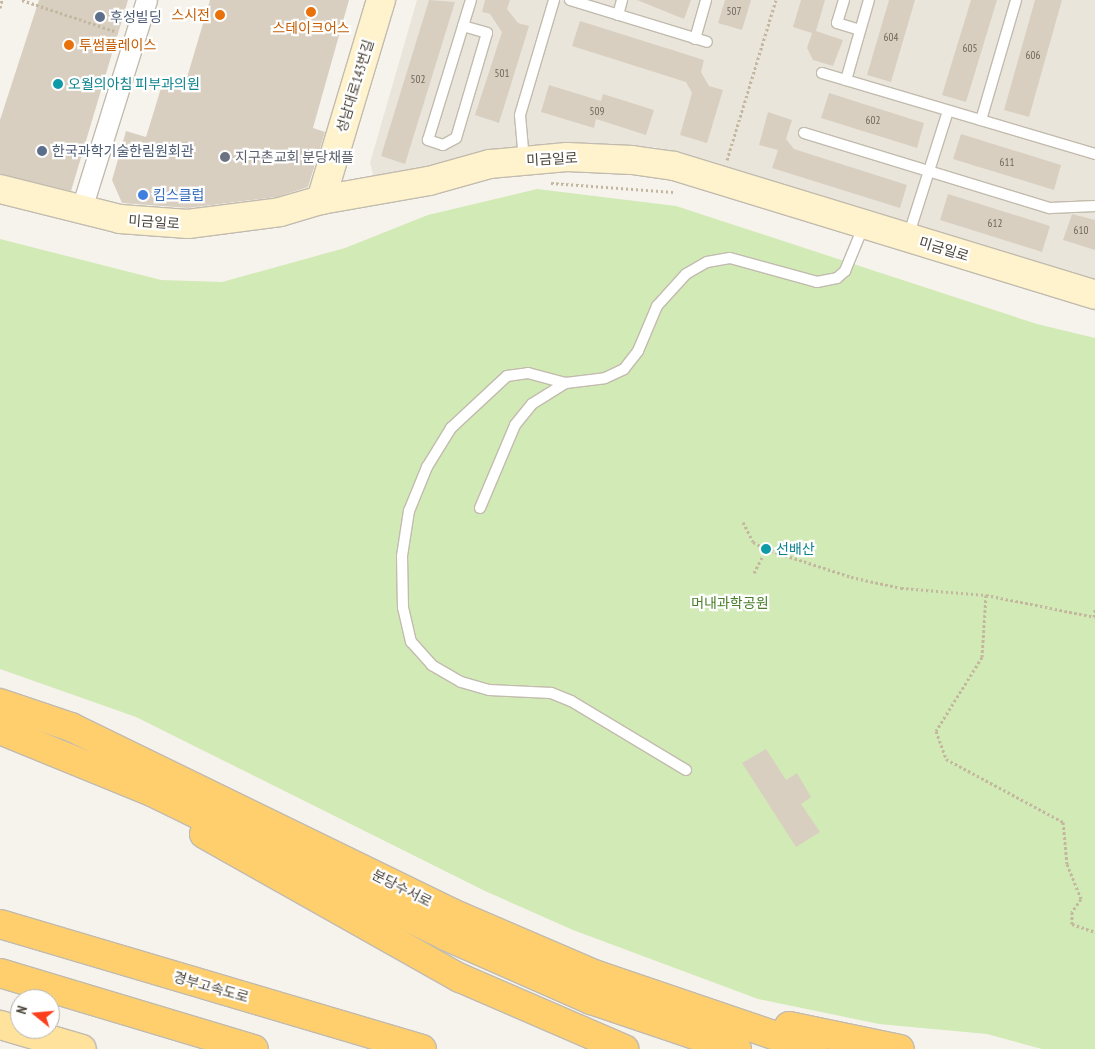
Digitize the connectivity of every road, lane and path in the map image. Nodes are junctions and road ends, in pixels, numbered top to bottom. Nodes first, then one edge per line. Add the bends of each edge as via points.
1 (2, 0) edge
2 (22, 0) edge
3 (147, 0) edge
4 (380, 0) edge
5 (471, 0) edge
6 (554, 0) edge
7 (570, 0) edge
8 (622, 0) edge
9 (706, 0) edge
10 (776, 0) edge
11 (844, 0) edge
12 (869, 0) edge
13 (1016, 0) edge
14 (0, 8) edge
15 (618, 15) junction
16 (463, 26) junction
17 (860, 30) junction
18 (127, 36) dead end
19 (695, 38) junction
20 (707, 42) dead end
21 (822, 73) dead end
22 (846, 80) junction
23 (948, 110) junction
24 (981, 120) junction
25 (804, 133) dead end
26 (1095, 154) edge
27 (524, 161) junction
28 (724, 170) dead end
29 (930, 172) junction
30 (544, 182) dead end
31 (0, 189) edge
32 (686, 192) dead end
33 (320, 200) junction
34 (1095, 206) edge
35 (82, 209) junction
36 (865, 224) junction
37 (908, 238) junction
38 (1095, 295) edge
39 (566, 383) junction
40 (480, 508) dead end
41 (743, 522) dead end
42 (766, 549) junction
43 (754, 573) dead end
44 (986, 595) junction
45 (1095, 609) edge
46 (1095, 617) edge
47 (0, 703) edge
48 (0, 730) edge
49 (686, 770) dead end
50 (152, 792) junction
51 (0, 924) edge
52 (1095, 932) edge
53 (0, 973) edge
54 (695, 1006) junction
55 (0, 1025) edge
56 (82, 1049) edge
57 (254, 1049) edge
58 (422, 1049) edge
59 (624, 1049) edge
60 (737, 1049) edge
61 (814, 1049) edge
62 (900, 1049) edge

1 - 14 path
2 - 18 path
3 - 35 street
4 - 33 street, 성남대로143번길
5 - 16 lane
6 - 27 lane via 520,115
7 - 15 lane
8 - 15 lane
9 - 19 lane
10 - 28 path
11 - 17 lane via 837,23
12 - 17 lane
13 - 24 lane
15 - 19 lane
16 - 16 lane via 428,140 443,145 456,138 487,34
17 - 22 lane
19 - 20 lane
21 - 22 lane
22 - 23 lane
23 - 24 lane
23 - 29 lane
24 - 26 lane
25 - 29 lane
27 - 33 street, 미금일로 via 490,164 429,181
27 - 36 street, 미금일로 via 606,158 674,166
29 - 34 lane via 1050,208
29 - 37 lane
30 - 32 path
31 - 35 street, 미금일로
33 - 35 street, 미금일로 via 280,212 188,224 128,220
36 - 37 street, 미금일로
36 - 39 lane via 846,271 836,278 817,282 730,258 707,262 669,288 656,306 638,351 624,369 605,378
37 - 38 street, 미금일로
39 - 40 lane via 532,404 515,425
39 - 49 lane via 528,373 507,376 451,428 427,467 409,511 402,556 402,608 411,642 432,665 461,682 489,690 551,693 571,701
41 - 42 path via 753,542
42 - 43 path
42 - 44 path via 852,578 893,586
44 - 46 path
44 - 52 path via 982,657 936,731 946,759 1063,822 1067,864 1081,899 1072,912 1072,924
45 - 46 path
47 - 54 highway, 분당수서로 via 72,727 452,913 597,975
48 - 50 highway, 분당수서로
50 - 59 highway via 217,845 460,978
50 - 60 highway, 분당수서로 via 455,940 592,1000
51 - 58 highway, 경부고속도로
53 - 57 highway
54 - 61 highway, 분당수서로
54 - 62 highway
55 - 56 main road

